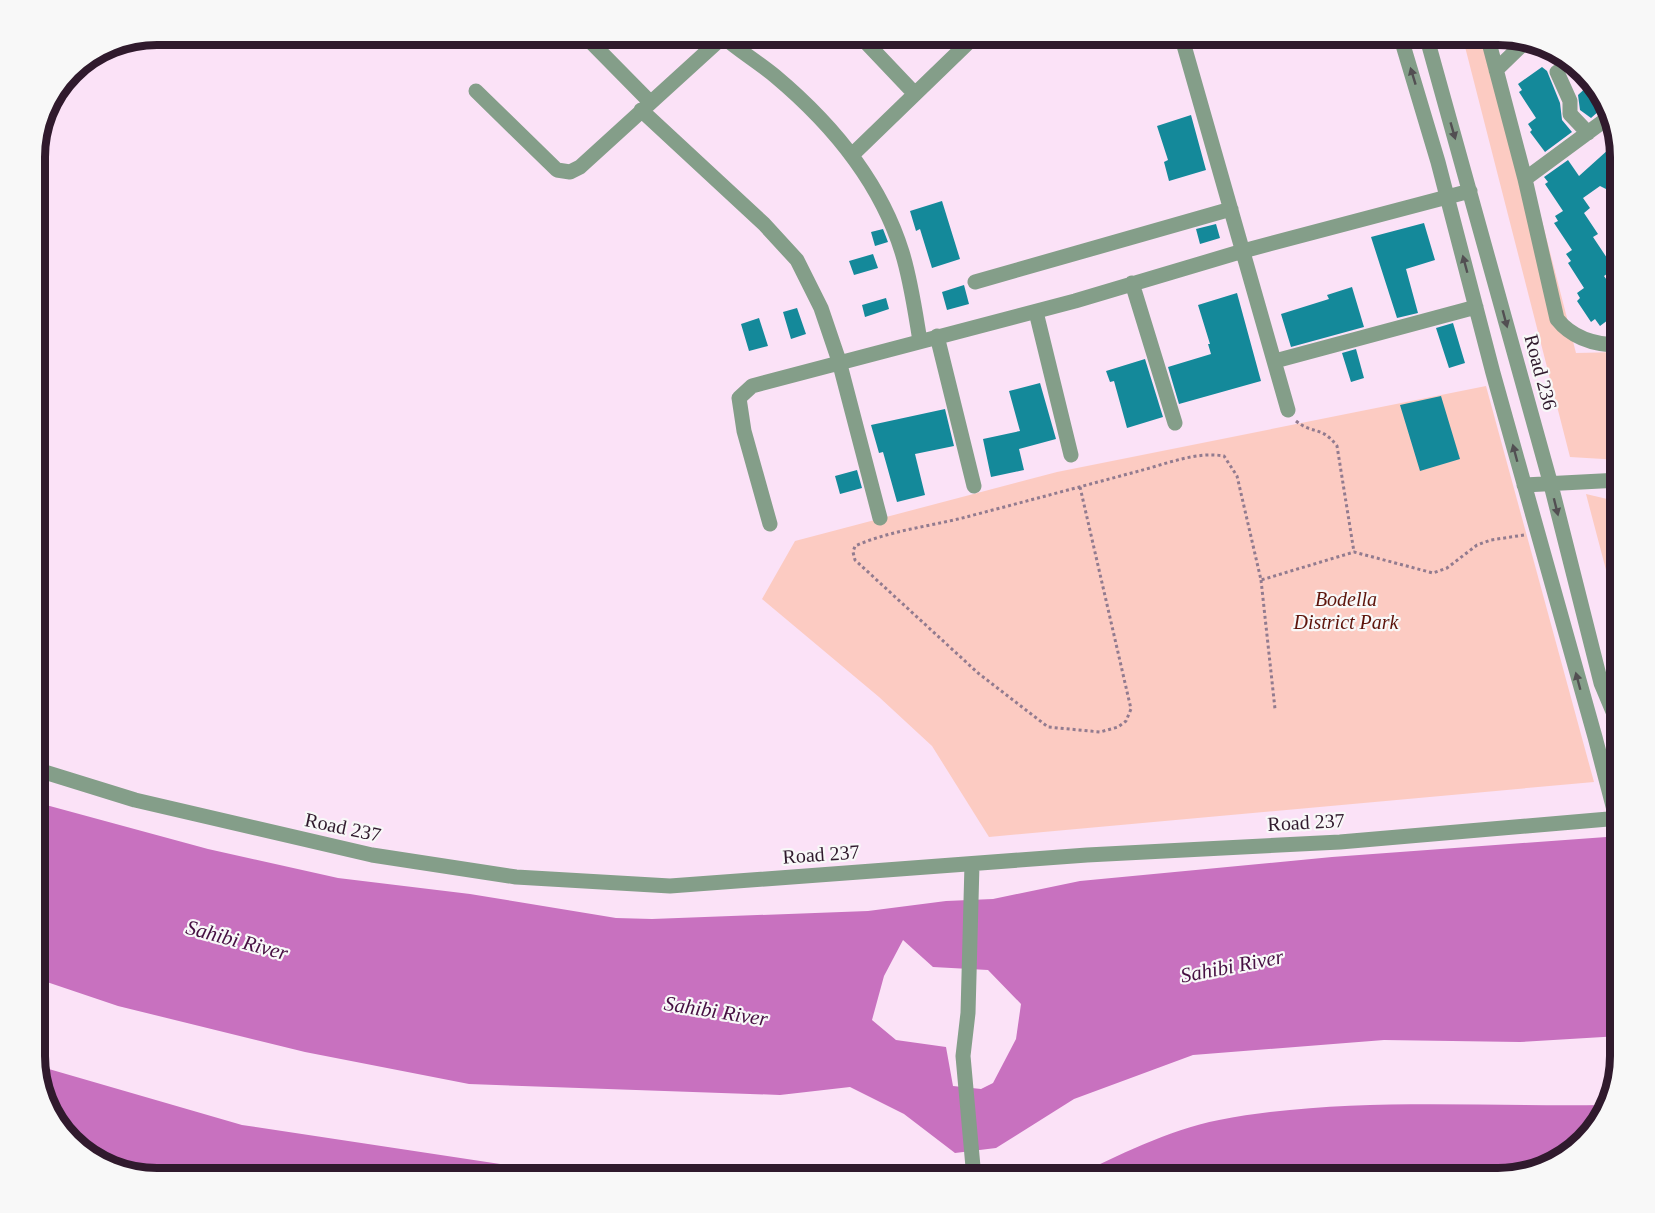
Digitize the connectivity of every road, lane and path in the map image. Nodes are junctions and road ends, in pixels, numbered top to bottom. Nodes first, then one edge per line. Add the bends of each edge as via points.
1 (593, 45) edge
2 (712, 45) edge
3 (735, 45) edge
4 (869, 45) edge
5 (965, 45) edge
6 (1184, 45) edge
7 (1403, 45) edge
8 (1429, 45) edge
9 (1490, 45) edge
10 (1519, 47) edge
11 (1496, 70) junction
12 (1557, 72) dead end
13 (476, 92) dead end
14 (915, 94) junction
15 (645, 106) junction
16 (1604, 121) edge
17 (1588, 133) junction
18 (852, 155) junction
19 (1526, 179) junction
20 (1470, 191) junction
21 (1446, 196) junction
22 (1231, 209) junction
23 (1243, 251) junction
24 (975, 282) dead end
25 (1132, 283) junction
26 (1476, 307) junction
27 (1036, 312) junction
28 (937, 336) junction
29 (920, 341) junction
30 (1610, 345) edge
31 (838, 361) junction
32 (1275, 361) junction
33 (1288, 410) joint
34 (1175, 423) dead end
35 (1071, 455) dead end
36 (1610, 481) edge
37 (1551, 484) junction
38 (1524, 485) junction
39 (974, 486) dead end
40 (1080, 487) junction
41 (880, 518) dead end
42 (770, 524) dead end
43 (1514, 536) dead end
44 (1354, 552) junction
45 (1261, 580) junction
46 (1610, 700) edge
47 (1275, 709) dead end
48 (1587, 714) junction
49 (1610, 714) edge
50 (1595, 737) junction
51 (1610, 737) edge
52 (45, 772) edge
53 (1610, 792) edge
54 (1610, 823) edge
55 (972, 864) junction
56 (973, 1168) edge

1 - 15 street
2 - 15 street
3 - 18 street via 795,94
4 - 14 street
5 - 14 street
6 - 22 street
21 -> 7 street
8 -> 20 street, Road 236
9 - 11 street
10 - 11 street
11 - 19 street
12 - 17 street via 1570,101 1570,114
13 - 15 street via 557,170 570,172
14 - 18 street
15 - 31 street via 797,260 821,309
16 - 17 street
17 - 19 street
18 - 29 street via 891,222 902,252
19 - 30 street via 1557,319 1577,336
20 - 21 street
20 -> 37 street, Road 236
21 - 23 street
26 -> 21 street
22 - 23 street
22 - 24 street
23 - 25 street
23 - 32 street
25 - 27 street
25 - 34 street
26 - 32 street
38 -> 26 street
27 - 28 street
27 - 35 street
28 - 29 street
28 - 39 street
29 - 31 street
31 - 41 street
31 - 42 street via 752,386 739,398 744,431
32 - 33 street
33 - 44 path via 1304,427 1327,433 1336,446
36 - 37 street
37 - 38 street
37 -> 46 street, Road 236 via 1601,683
48 -> 38 street
40 - 40 path via 1131,708 1118,728 1100,732 1048,727 1024,710 855,560 853,552 855,546 877,538
40 - 45 path via 1209,453 1224,456 1237,476
43 - 44 path via 1477,545 1447,568 1433,573
44 - 45 path
45 - 47 path
48 - 49 street
48 - 50 street
50 - 51 street
50 - 53 street
52 - 55 street, Road 237 via 135,800 256,830 372,855 516,877 670,886
54 - 55 street, Road 237
55 - 56 street via 963,1056

